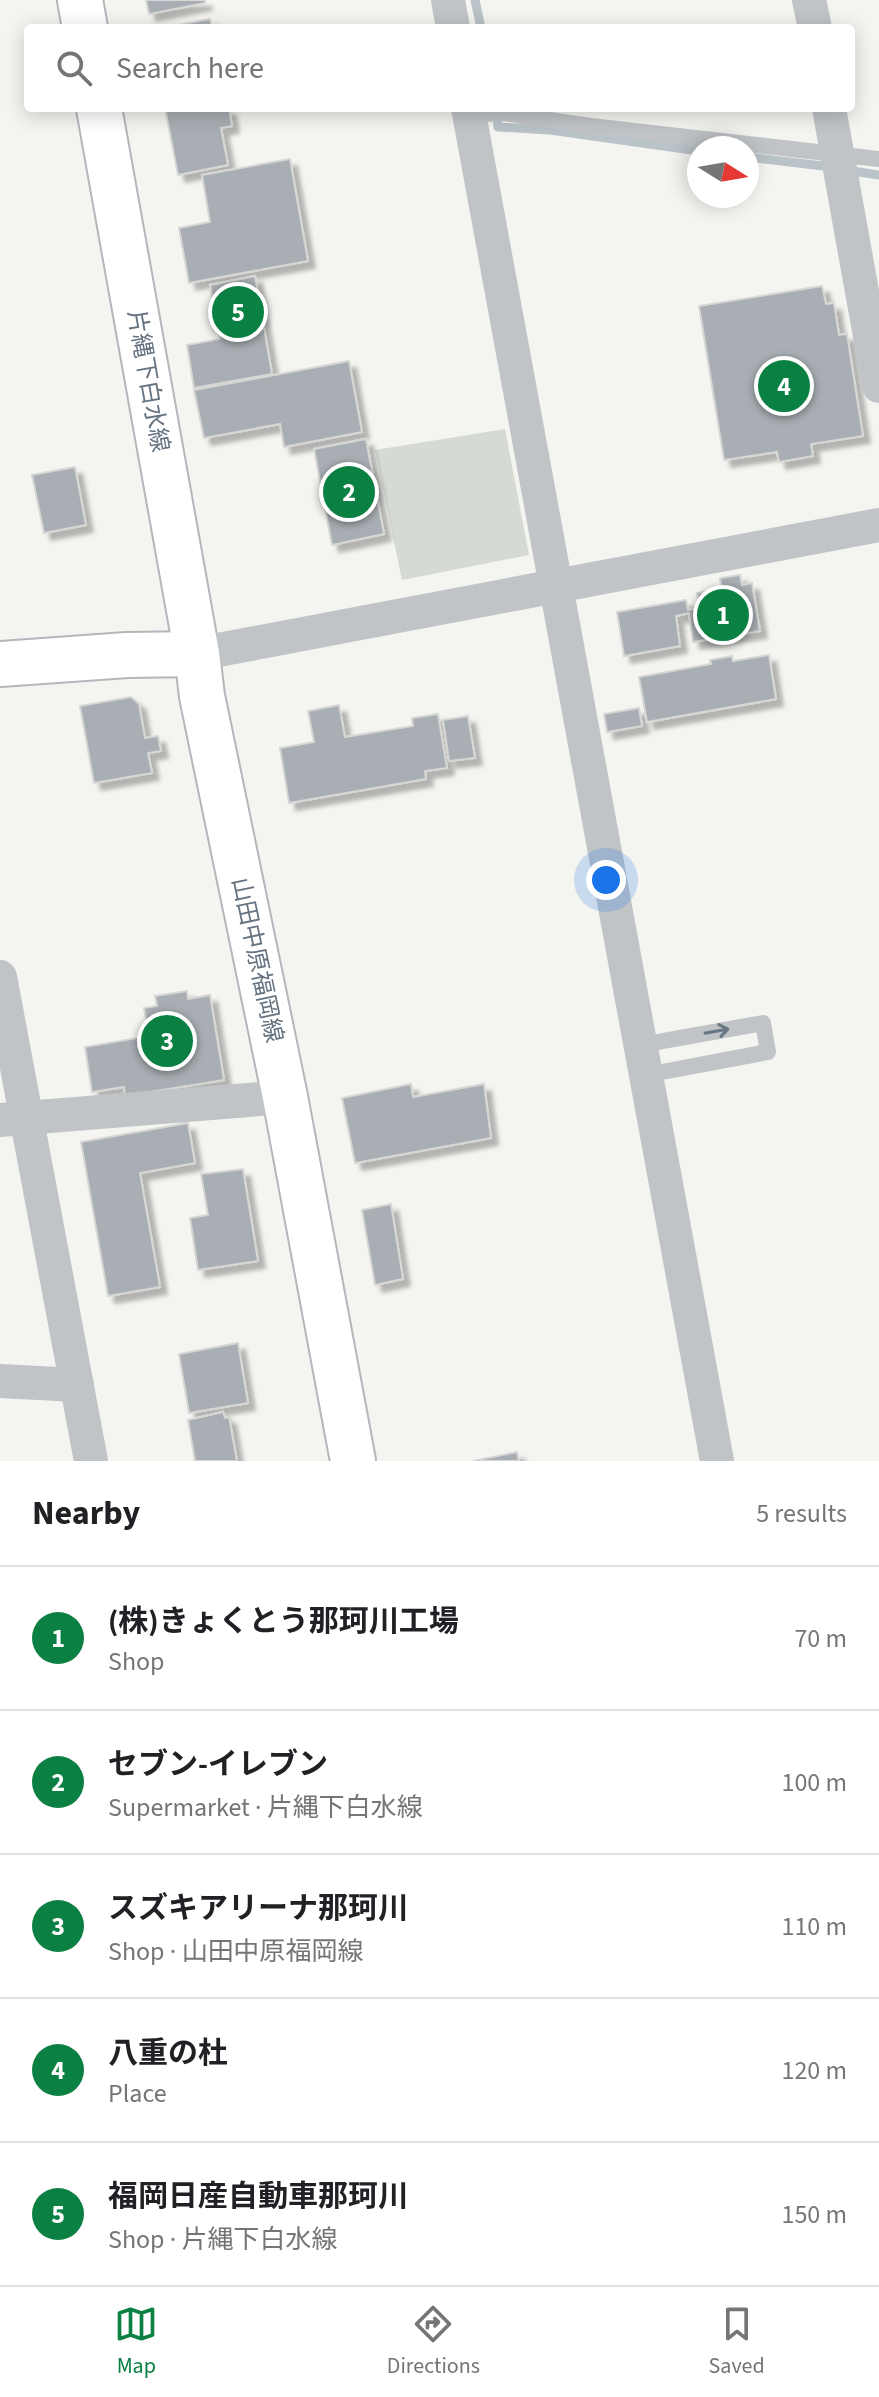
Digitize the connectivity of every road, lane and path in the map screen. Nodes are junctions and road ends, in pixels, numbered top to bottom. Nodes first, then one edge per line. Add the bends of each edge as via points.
1 (80, 0) edge
2 (448, 0) edge
3 (809, 0) edge
4 (84, 24) edge
5 (452, 24) edge
6 (814, 24) edge
7 (100, 112) edge
8 (830, 112) edge
9 (482, 113) edge
10 (879, 159) edge
11 (839, 166) junction
12 (879, 386) edge
13 (879, 525) edge
14 (556, 586) junction
15 (197, 654) junction
16 (0, 664) edge
17 (0, 977) edge
18 (643, 1060) junction
19 (285, 1097) junction
20 (13, 1119) edge
21 (0, 1381) edge
22 (77, 1385) junction
23 (91, 1461) edge
24 (353, 1461) edge
25 (717, 1461) edge

1 - 4 main road
2 - 5 street
3 - 6 street
7 - 15 main road, 片縄下白水線
8 - 11 street
9 - 11 lane
9 - 14 street
10 - 11 lane
11 - 12 street
13 - 14 street
14 - 15 street
14 - 18 street
15 - 16 main road
15 - 19 main road, 山田中原福岡線
17 - 20 street
18 -> 18 lane via 763,1023 768,1052
18 - 25 street
19 - 20 street
19 - 24 main road, 山田中原福岡線
20 - 22 street
21 - 22 street
22 - 23 street

